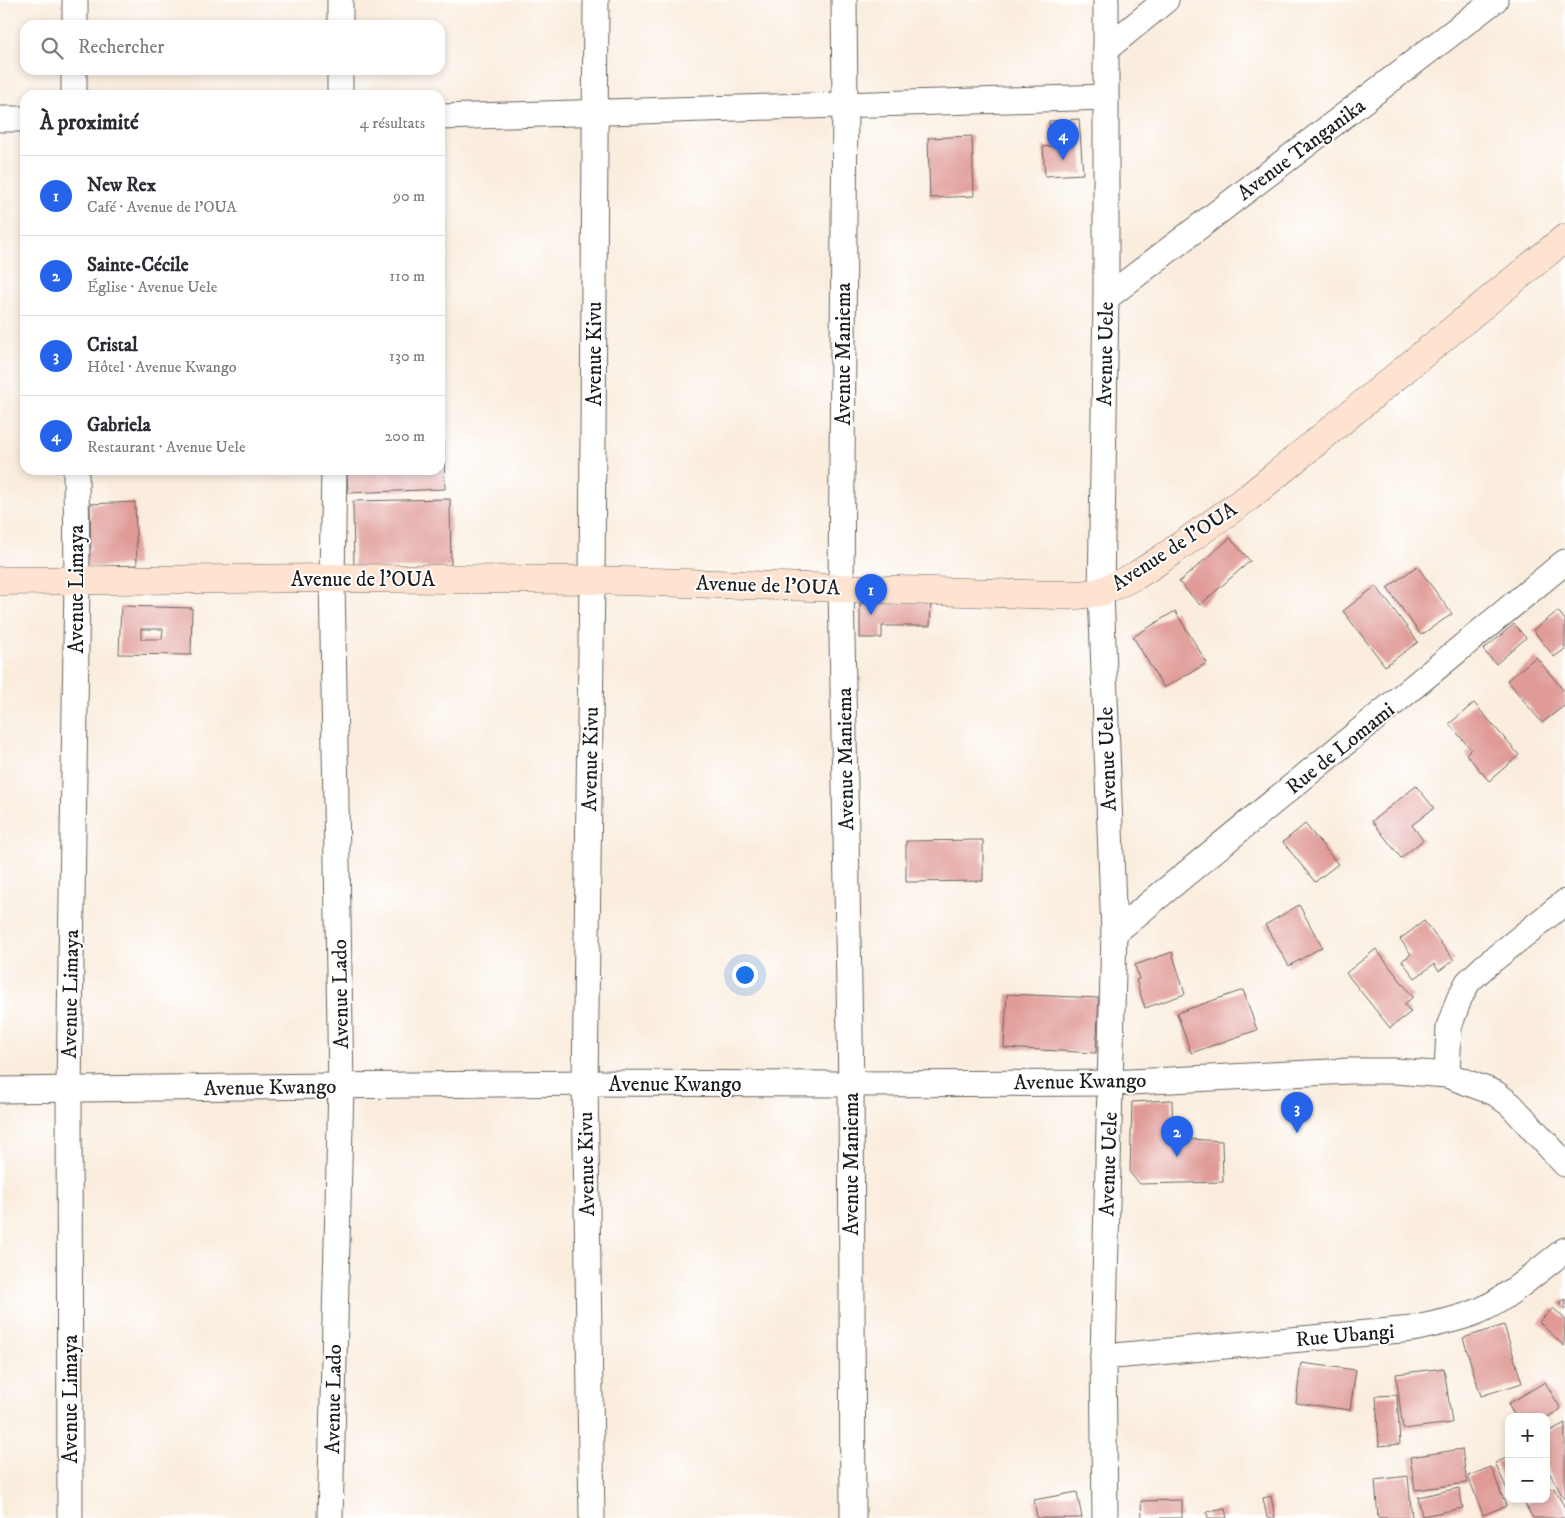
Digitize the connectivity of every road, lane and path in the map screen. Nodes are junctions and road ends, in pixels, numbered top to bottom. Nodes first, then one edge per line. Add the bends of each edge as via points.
1 (75, 0) edge
2 (340, 0) edge
3 (596, 0) edge
4 (844, 0) edge
5 (1106, 0) edge
6 (1166, 0) edge
7 (1495, 0) edge
8 (75, 20) edge
9 (340, 20) edge
10 (1106, 49) junction
11 (74, 75) edge
12 (340, 75) edge
13 (74, 90) edge
14 (340, 90) edge
15 (1106, 98) junction
16 (845, 105) junction
17 (595, 113) junction
18 (445, 117) edge
19 (0, 119) edge
20 (20, 119) edge
21 (1565, 238) edge
22 (1106, 298) junction
23 (76, 475) edge
24 (334, 475) edge
25 (1565, 562) edge
26 (332, 578) junction
27 (592, 580) junction
28 (0, 582) edge
29 (77, 582) junction
30 (841, 588) junction
31 (1100, 592) junction
32 (1565, 902) edge
33 (1114, 933) junction
34 (1447, 1075) junction
35 (585, 1083) junction
36 (1111, 1083) junction
37 (851, 1084) junction
38 (341, 1086) junction
39 (69, 1089) junction
40 (0, 1090) edge
41 (1565, 1164) edge
42 (1565, 1250) edge
43 (1103, 1357) junction
44 (70, 1518) edge
45 (330, 1518) edge
46 (592, 1518) edge
47 (853, 1518) edge
48 (1105, 1518) edge

1 - 8 street
2 - 9 street
3 - 17 street, Avenue Kivu
4 - 16 street, Avenue Maniema
5 - 10 street, Avenue Uele
6 - 10 street
7 - 22 street, Avenue Tanganika
10 - 15 street, Avenue Uele
11 - 13 street
12 - 14 street
15 - 16 street
15 - 22 street, Avenue Uele
16 - 17 street
16 - 30 street, Avenue Maniema
17 - 18 street
17 - 27 street, Avenue Kivu
19 - 20 street
21 - 31 street, Avenue de l’OUA via 1249,497 1137,575
22 - 31 street, Avenue Uele
23 - 29 street, Avenue Limaya
24 - 26 street, Avenue Lado
25 - 33 street, Rue de Lomami
26 - 27 street, Avenue de l’OUA
26 - 29 street, Avenue de l’OUA
26 - 38 street, Avenue Lado
27 - 30 street, Avenue de l’OUA
27 - 35 street, Avenue Kivu
28 - 29 street, Avenue de l’OUA
29 - 39 street, Avenue Limaya
30 - 31 street, Avenue de l’OUA via 1056,595
30 - 37 street, Avenue Maniema
31 - 33 street, Avenue Uele
32 - 34 street via 1468,982 1449,1028
33 - 36 street, Avenue Uele
34 - 36 street, Avenue Kwango via 1350,1071
34 - 41 street, Avenue Kwango via 1494,1093 1511,1105
35 - 37 street, Avenue Kwango
35 - 38 street, Avenue Kwango
35 - 46 street, Avenue Kivu
36 - 37 street, Avenue Kwango
36 - 43 street, Avenue Uele
37 - 47 street, Avenue Maniema
38 - 39 street, Avenue Kwango
38 - 45 street, Avenue Lado
39 - 40 street, Avenue Kwango
39 - 44 street, Avenue Limaya
42 - 43 street, Rue Ubangi via 1507,1294 1481,1310 1452,1320 1412,1329
43 - 48 street, Avenue Uele

